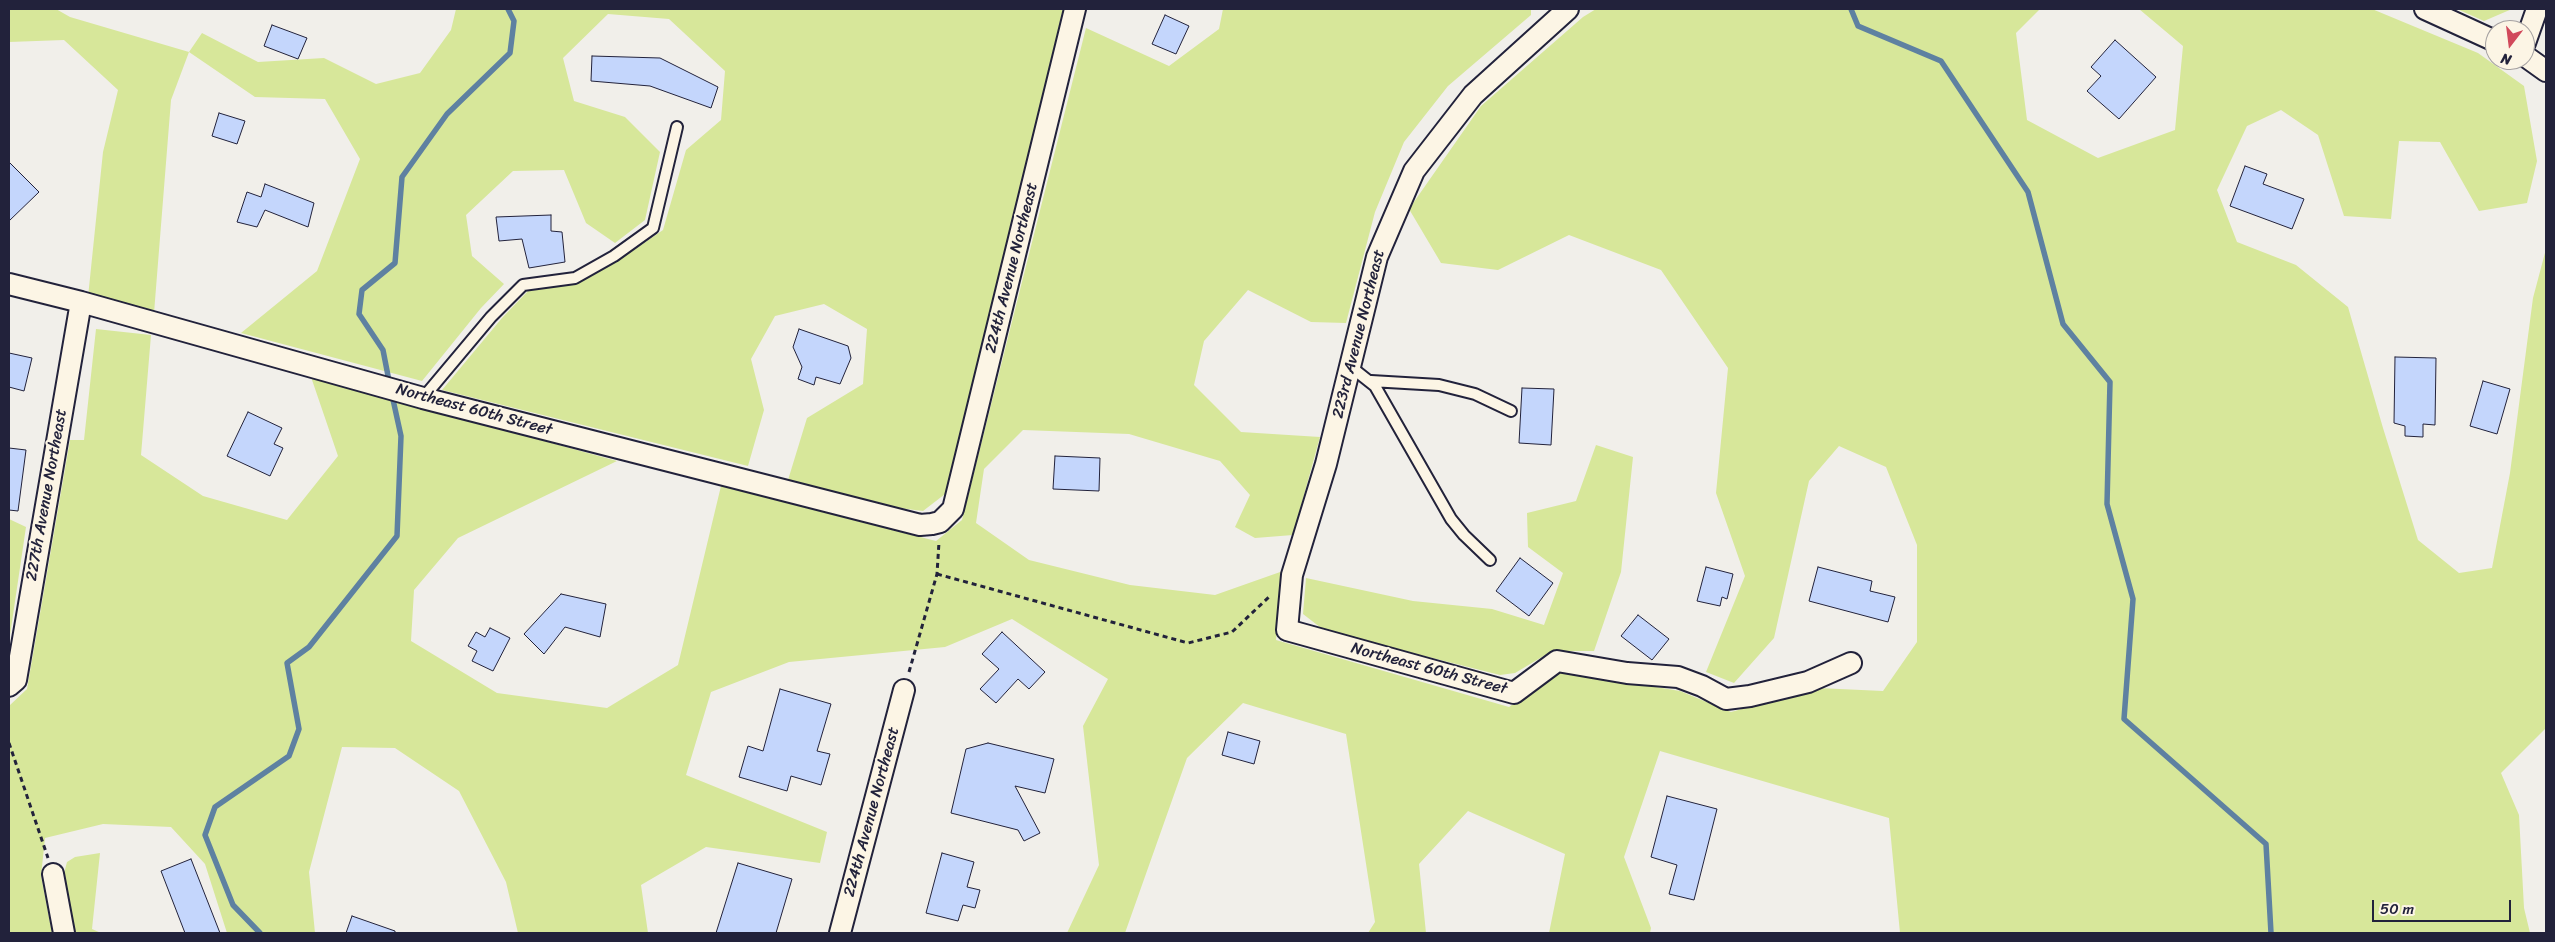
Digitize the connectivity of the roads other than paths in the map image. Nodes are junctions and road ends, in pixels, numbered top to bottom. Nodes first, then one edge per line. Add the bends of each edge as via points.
1 (1075, 9) edge
2 (1568, 9) edge
3 (2425, 9) edge
4 (2485, 36) edge
5 (2535, 63) edge
6 (2546, 71) edge
7 (677, 127) dead end
8 (9, 284) edge
9 (81, 302) junction
10 (1350, 367) junction
11 (1371, 381) junction
12 (415, 396) junction
13 (1511, 411) dead end
14 (940, 522) joint
15 (1490, 560) dead end
16 (1287, 630) joint
17 (1851, 663) dead end
18 (9, 686) edge
19 (904, 690) road end
20 (53, 874) road end
21 (64, 933) edge
22 (840, 933) edge

1 - 14 street, 224th Avenue Northeast via 953,509
2 - 10 street, 223rd Avenue Northeast via 1473,95 1414,171 1377,257
3 - 4 street
5 - 6 street
7 - 12 lane via 653,228 614,256 575,278 524,285
8 - 9 street, Northeast 60th Street
9 - 12 street, Northeast 60th Street
9 - 18 street, 227th Avenue Northeast via 16,680
10 - 11 lane
10 - 16 street, 223rd Avenue Northeast via 1292,576
11 - 13 lane via 1439,386 1475,394
11 - 15 lane via 1451,519
12 - 14 street, Northeast 60th Street via 920,525
16 - 17 street, Northeast 60th Street via 1514,693 1557,661 1627,673 1678,677 1726,698 1750,696 1808,682
19 - 22 street, 224th Avenue Northeast
20 - 21 street

